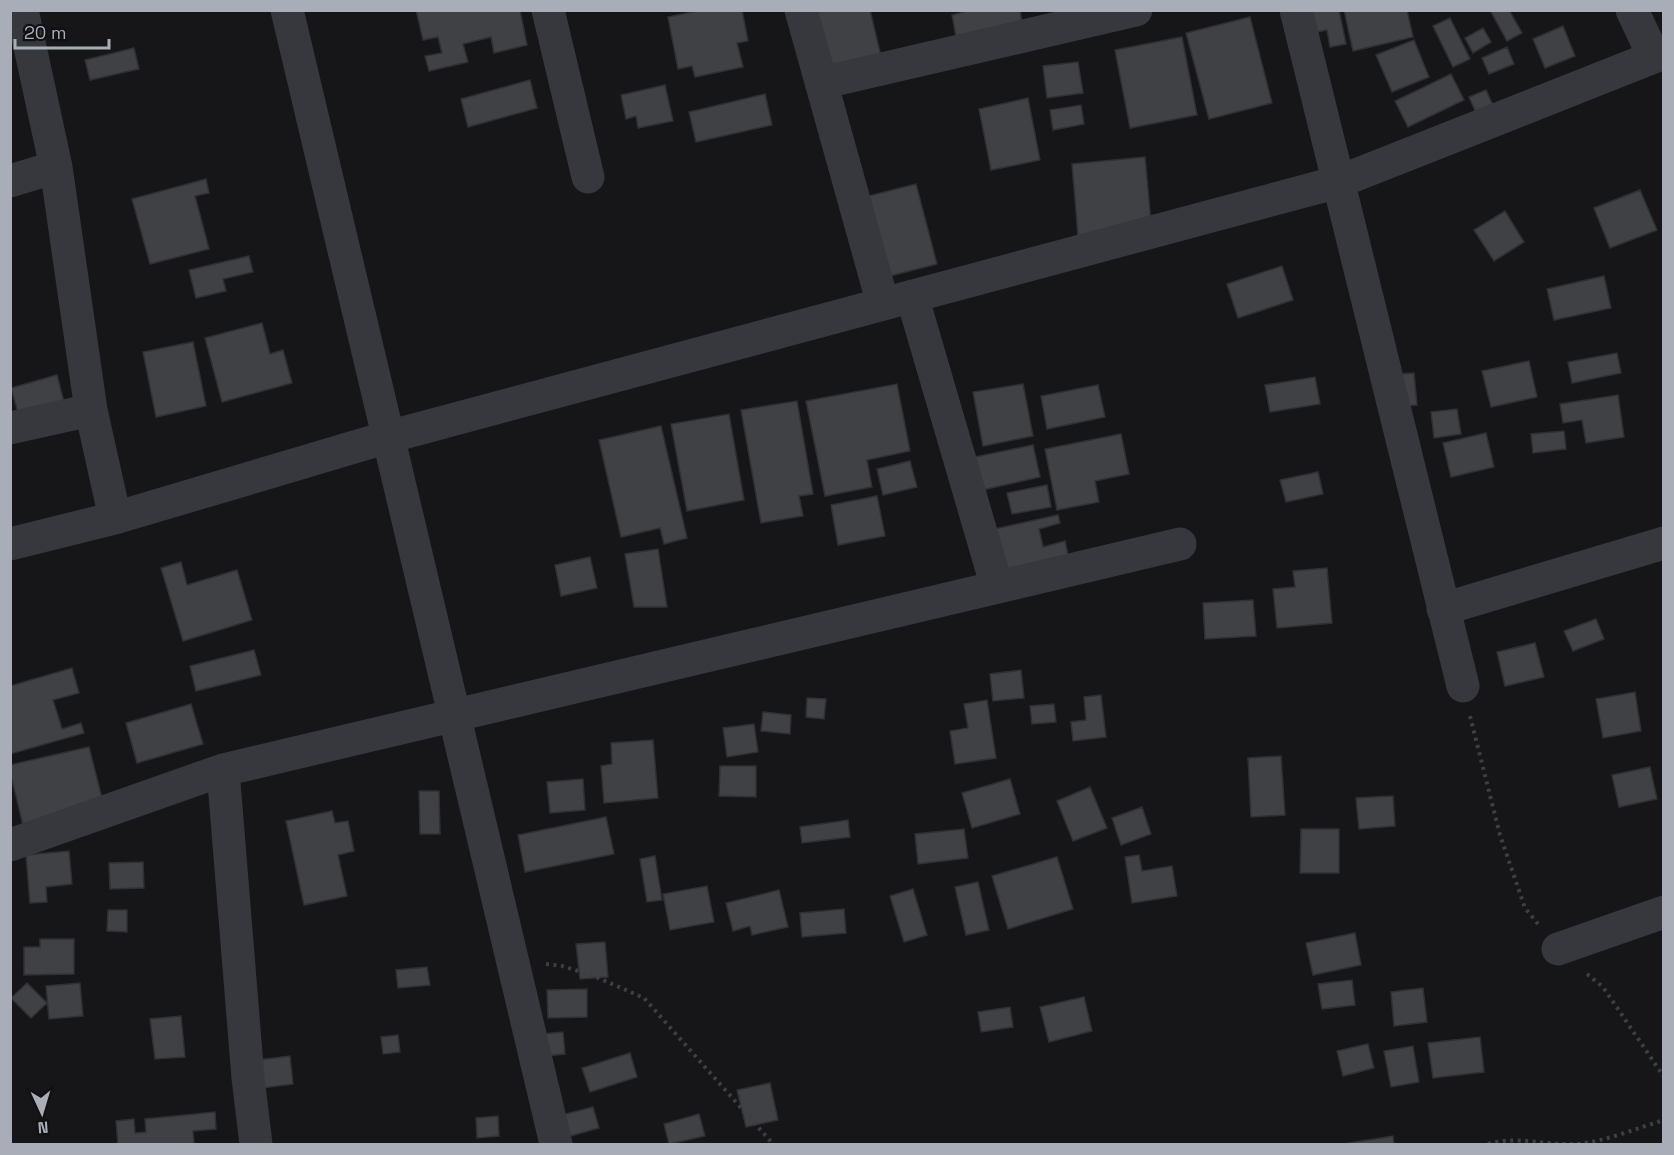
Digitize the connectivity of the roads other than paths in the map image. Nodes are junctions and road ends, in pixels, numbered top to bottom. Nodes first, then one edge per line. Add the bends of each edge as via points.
1 (22, 10) edge
2 (286, 10) edge
3 (548, 10) edge
4 (801, 10) edge
5 (1136, 10) edge
6 (1296, 10) edge
7 (1632, 10) edge
8 (821, 83) junction
9 (56, 167) junction
10 (588, 177) dead end
11 (10, 181) edge
12 (1338, 182) junction
13 (898, 300) junction
14 (91, 410) junction
15 (10, 428) edge
16 (388, 437) junction
17 (115, 518) junction
18 (10, 543) edge
19 (1664, 543) edge
20 (1180, 544) dead end
21 (997, 587) junction
22 (1443, 609) junction
23 (1462, 686) road end
24 (454, 715) junction
25 (223, 770) junction
26 (10, 845) edge
27 (1664, 912) edge
28 (1558, 949) road end
29 (256, 1144) edge
30 (556, 1144) edge

1 - 9 street
2 - 16 street
3 - 10 street
4 - 8 street
5 - 8 street
6 - 12 street
7 - 12 street via 1654,57
8 - 13 street
9 - 11 street
9 - 14 street
12 - 13 street
12 - 22 street
13 - 16 street
13 - 21 street
14 - 15 street
14 - 17 street
16 - 17 street
16 - 24 street
17 - 18 street
19 - 22 street
20 - 21 street
21 - 24 street
22 - 23 street
24 - 25 street
24 - 30 street
25 - 26 street
25 - 29 street
27 - 28 street

